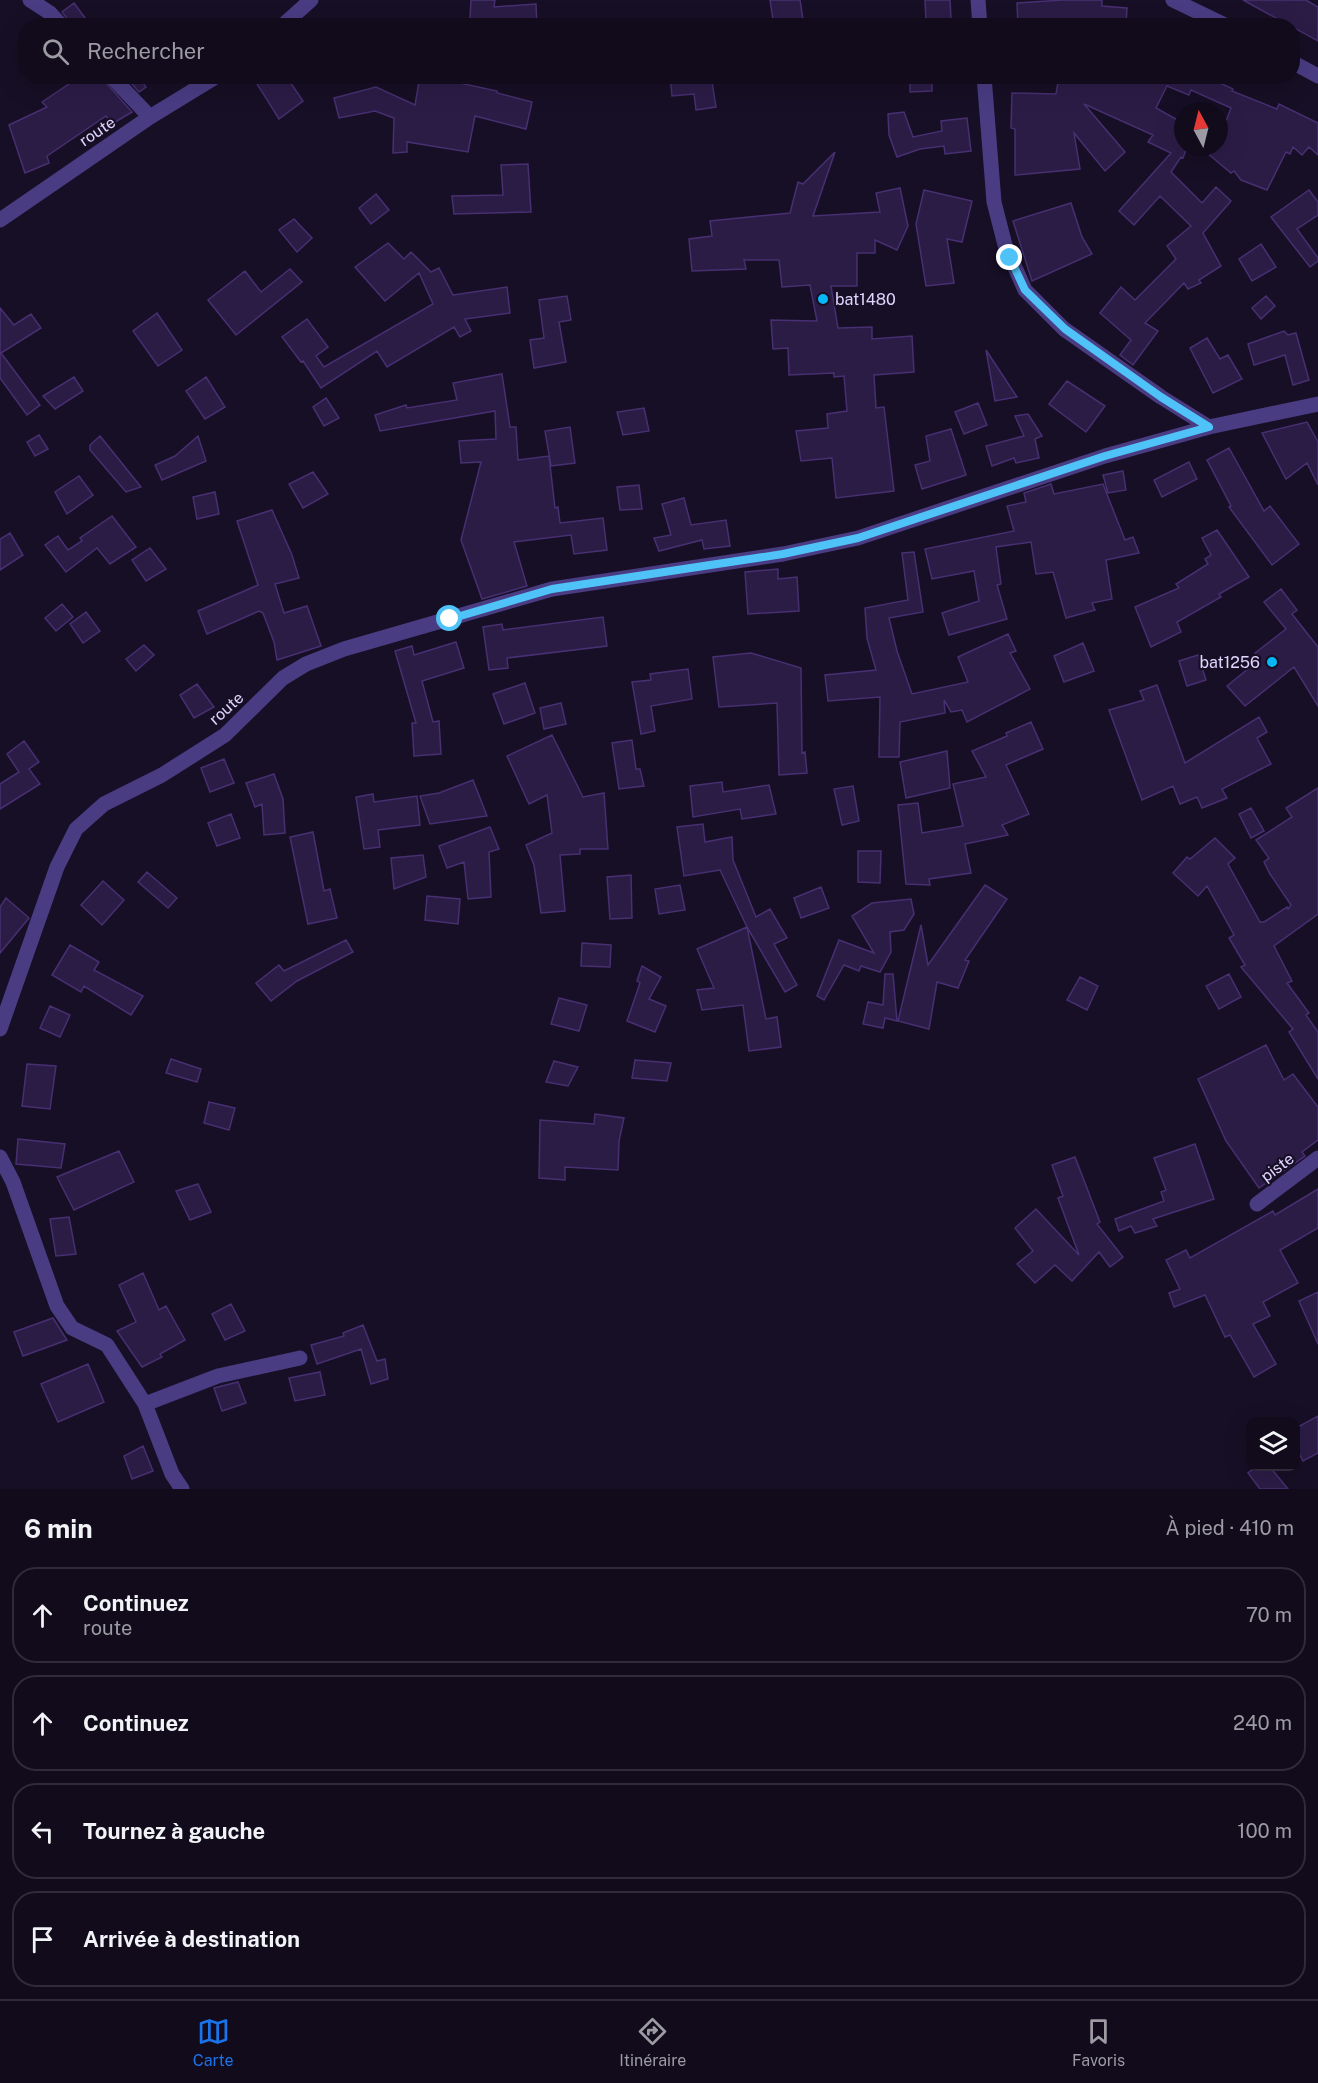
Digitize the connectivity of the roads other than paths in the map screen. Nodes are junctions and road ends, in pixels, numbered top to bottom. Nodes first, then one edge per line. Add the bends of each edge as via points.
1 (30, 0) edge
2 (311, 0) edge
3 (978, 0) edge
4 (1173, 0) edge
5 (55, 18) edge
6 (291, 18) edge
7 (979, 18) edge
8 (1210, 18) edge
9 (1300, 66) edge
10 (1318, 76) edge
11 (119, 84) edge
12 (204, 84) edge
13 (985, 84) edge
14 (150, 117) junction
15 (0, 220) edge
16 (1318, 404) edge
17 (1209, 427) junction
18 (0, 1029) edge
19 (0, 1157) edge
20 (1318, 1158) edge
21 (1257, 1204) dead end
22 (300, 1358) dead end
23 (145, 1404) junction
24 (182, 1489) edge

1 - 5 street
2 - 6 street
3 - 7 street
4 - 8 street
9 - 10 street
11 - 14 street
12 - 14 street, route
13 - 17 street via 994,202 1005,245 1025,290 1065,329
14 - 15 street, route
16 - 17 street, route
17 - 18 street, route via 1105,456 858,538 783,554 615,578 522,598 344,649 306,664 284,678 225,735 98,809 76,829 57,867
19 - 23 street via 13,1182 57,1306 72,1328 107,1345
20 - 21 street, piste
22 - 23 street via 218,1376
23 - 24 street via 172,1474

